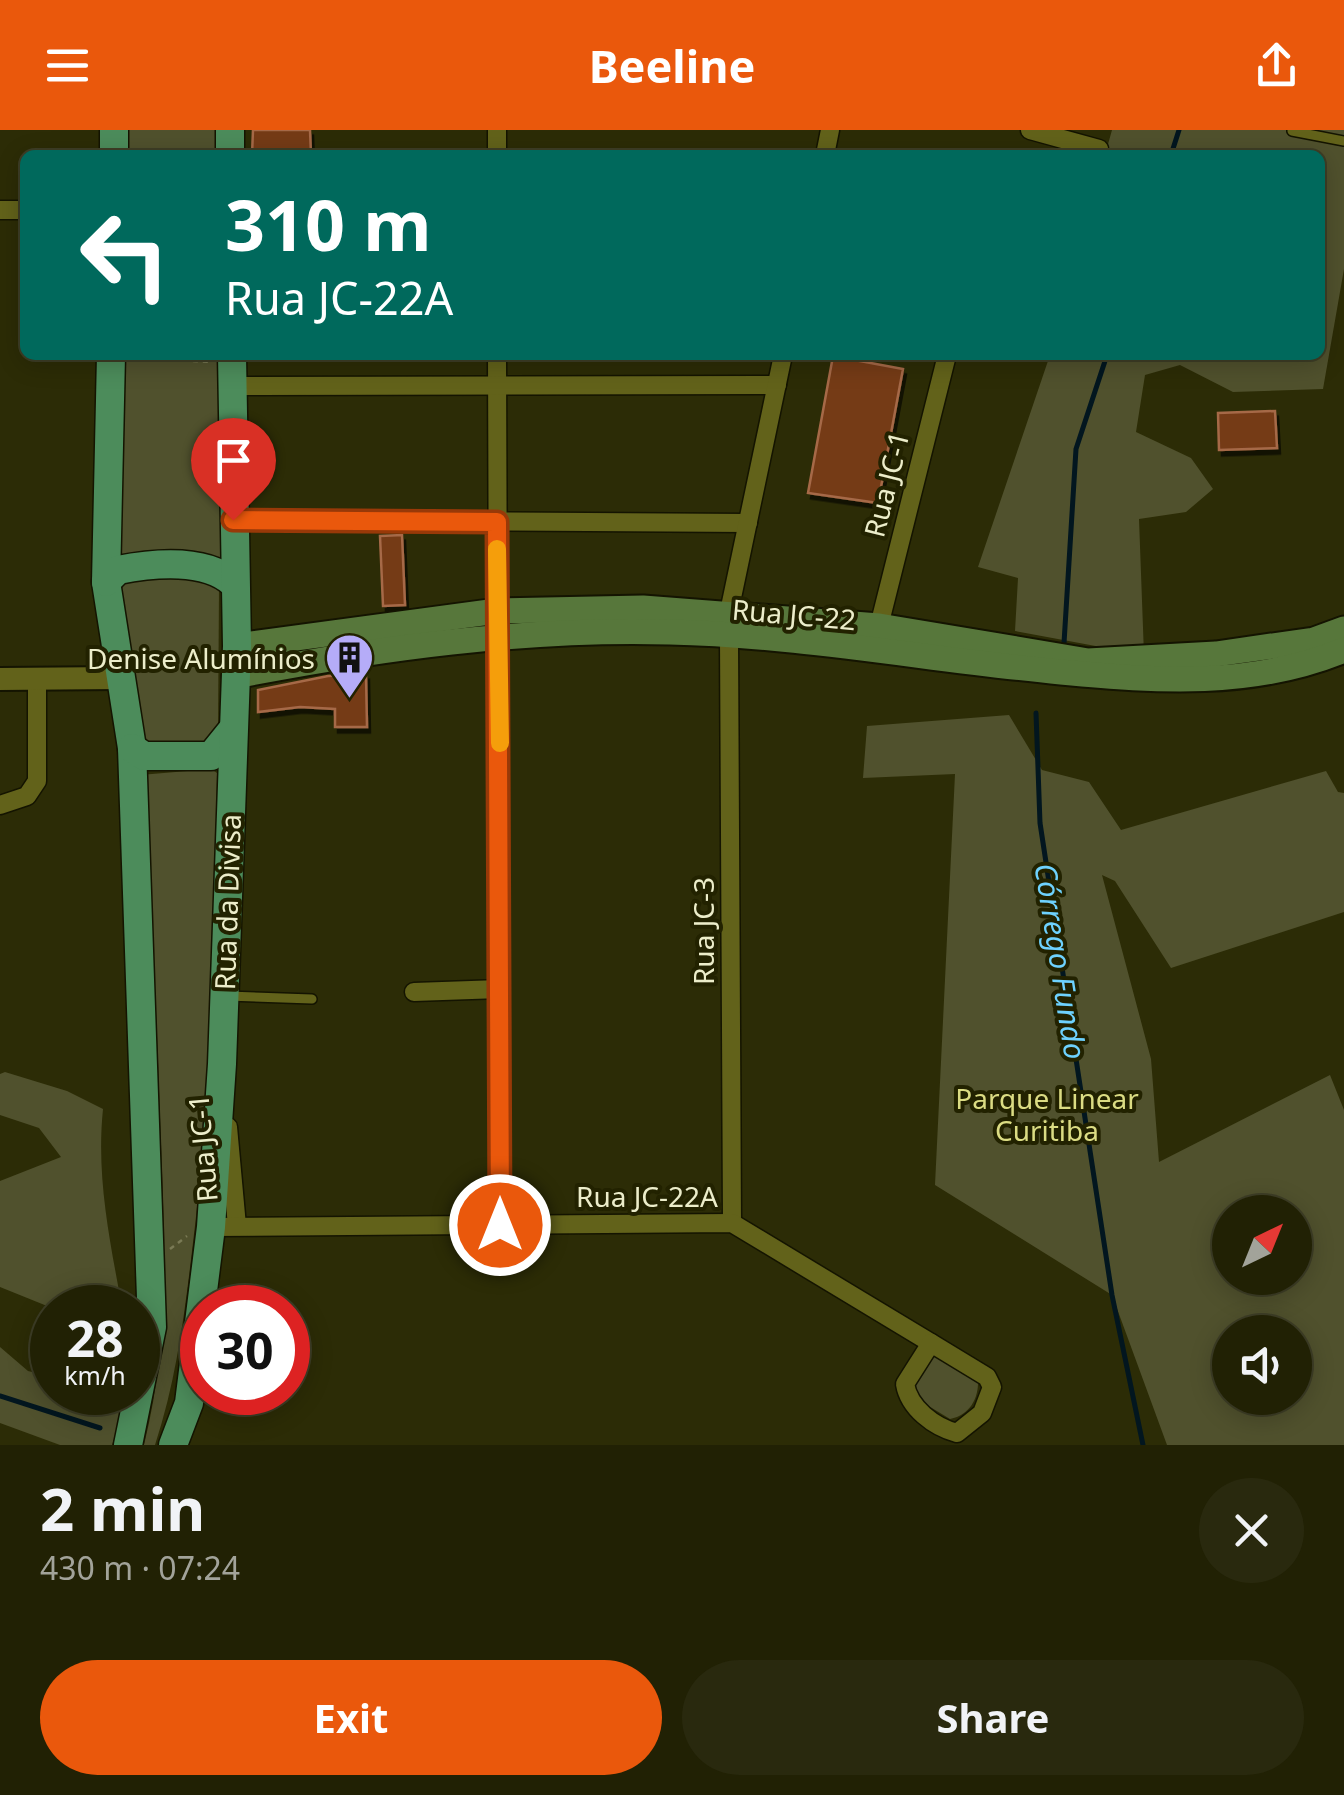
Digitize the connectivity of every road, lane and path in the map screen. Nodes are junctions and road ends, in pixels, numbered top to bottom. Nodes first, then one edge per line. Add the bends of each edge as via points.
1 (1030, 130) edge
2 (1292, 131) edge
3 (1344, 141) edge
4 (1100, 150) dead end
5 (111, 360) edge
6 (158, 360) edge
7 (497, 360) edge
8 (782, 360) edge
9 (946, 360) edge
10 (232, 368) edge
11 (777, 385) junction
12 (497, 386) junction
13 (233, 520) junction
14 (497, 522) junction
15 (748, 523) junction
16 (106, 582) junction
17 (233, 583) junction
18 (497, 611) junction
19 (730, 612) junction
20 (879, 626) junction
21 (1344, 629) edge
22 (729, 638) junction
23 (498, 639) junction
24 (237, 646) junction
25 (1344, 650) edge
26 (973, 655) junction
27 (235, 676) junction
28 (0, 678) edge
29 (37, 678) junction
30 (118, 678) junction
31 (232, 730) junction
32 (132, 748) junction
33 (0, 805) edge
34 (500, 989) junction
35 (414, 992) dead end
36 (224, 996) junction
37 (312, 998) dead end
38 (732, 1223) junction
39 (500, 1225) junction
40 (224, 1227) junction
41 (150, 1267) junction
42 (931, 1343) junction
43 (128, 1445) edge
44 (173, 1445) edge

1 - 4 street
2 - 3 lane
5 - 16 main road
6 - 10 path
7 - 12 street
8 - 11 street
9 - 20 street, Rua JC-1
10 - 12 street
10 - 13 main road, Rua da Divisa
11 - 12 street
11 - 15 street
12 - 14 street
13 - 14 street
13 - 17 main road, Rua da Divisa
14 - 15 street
14 - 18 street
15 - 19 street
16 - 17 main road via 118,570 176,566 218,570
16 - 30 main road
17 - 24 main road, Rua da Divisa
18 - 19 main road, Rua JC-22
18 - 23 street
18 - 24 main road, Rua JC-22
19 - 20 main road, Rua JC-22
20 - 26 main road, Rua JC-22
21 - 26 main road, Rua JC-22 via 1314,640 1156,658
22 - 23 main road, Rua JC-22 via 672,632
22 - 26 main road, Rua JC-22
22 - 38 street, Rua JC-3
23 - 27 main road, Rua JC-22 via 421,644
23 - 34 street
24 - 27 main road, Rua da Divisa
25 - 26 main road, Rua JC-22 via 1306,666 1230,679 1141,680
27 - 31 main road, Rua da Divisa
28 - 29 street
29 - 30 street
29 - 33 street via 34,790
30 - 32 main road
31 - 32 main road via 212,756 144,756
31 - 36 main road, Rua da Divisa
32 - 41 main road
34 - 35 street
34 - 39 street
36 - 37 lane
36 - 40 main road, Rua da Divisa
38 - 39 street, Rua JC-22A
38 - 42 street, Rua JC-22A
39 - 40 street, Rua JC-22A
40 - 41 path via 183,1238
40 - 44 main road, Rua da Divisa via 189,1403
41 - 43 main road via 152,1327
42 - 42 street, Rua JC-22A via 992,1386 982,1413 957,1433 907,1396 905,1384

